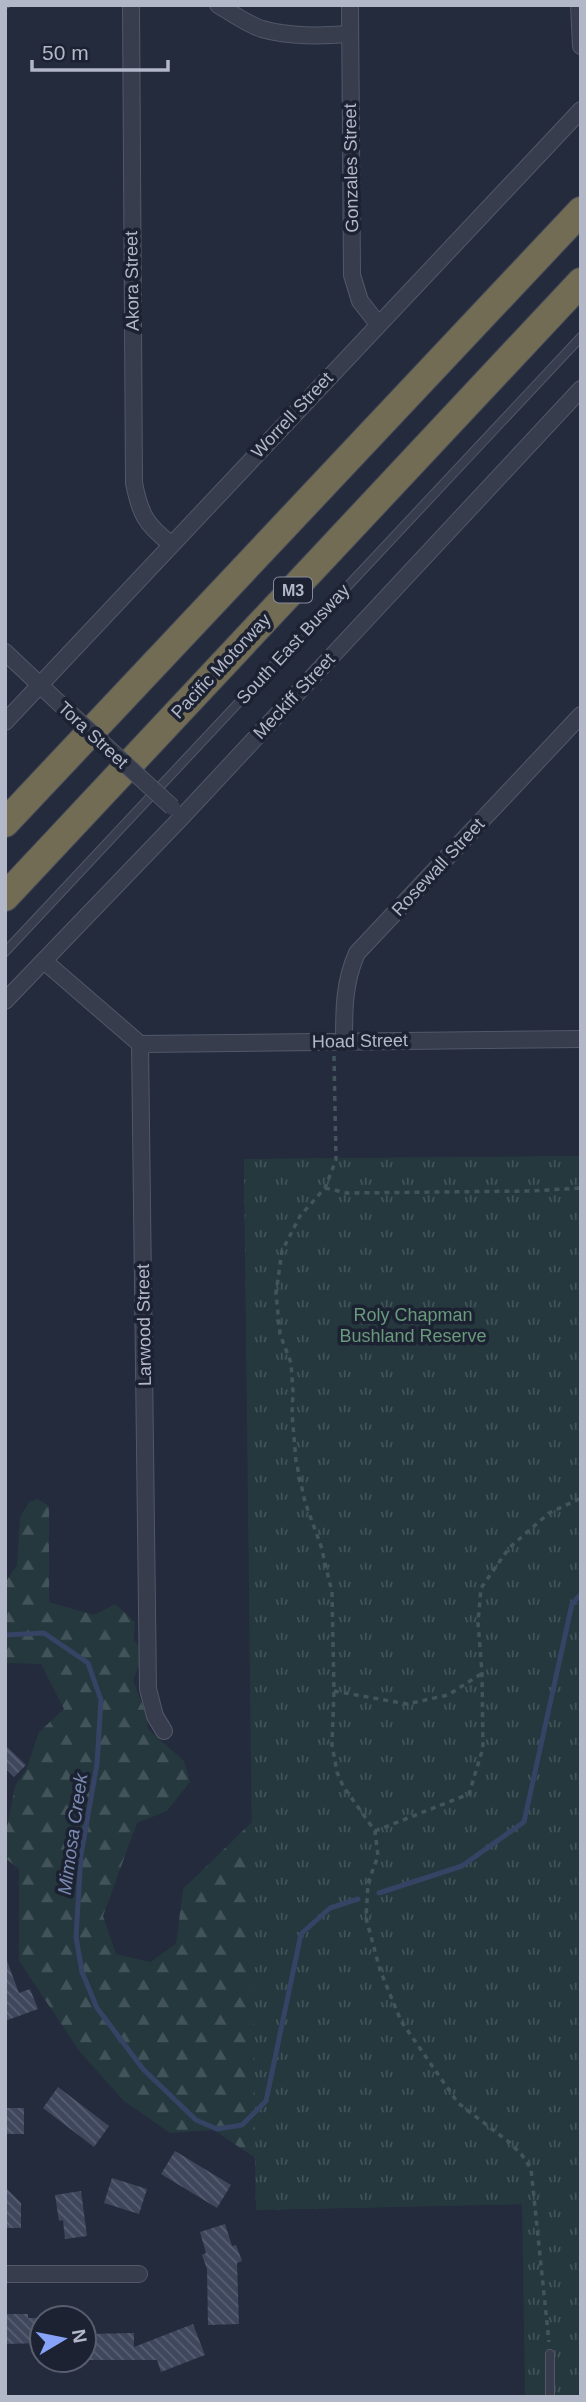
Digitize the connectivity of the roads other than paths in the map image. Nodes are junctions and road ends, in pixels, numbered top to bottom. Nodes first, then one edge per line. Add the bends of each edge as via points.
1 (131, 5) edge
2 (218, 5) edge
3 (350, 5) edge
4 (579, 5) edge
5 (350, 34) junction
6 (581, 46) edge
7 (581, 110) edge
8 (581, 211) edge
9 (581, 282) edge
10 (377, 324) junction
11 (581, 337) edge
12 (581, 389) edge
13 (171, 544) junction
14 (5, 652) edge
15 (40, 685) junction
16 (581, 715) edge
17 (5, 722) edge
18 (177, 812) junction
19 (5, 823) edge
20 (5, 897) edge
21 (5, 952) edge
22 (44, 961) junction
23 (5, 1001) edge
24 (581, 1040) edge
25 (340, 1041) junction
26 (140, 1044) junction
27 (164, 1731) dead end
28 (5, 2274) edge
29 (139, 2274) dead end
30 (550, 2354) road end
31 (550, 2397) edge

1 - 13 street, Akora Street via 134,483 145,519
2 - 5 street via 260,28 311,36
3 - 5 street, Gonzales Street
4 - 6 street
5 - 10 street, Gonzales Street via 352,275 360,301
7 - 10 street, Worrell Street
8 - 19 highway
9 - 20 highway, Pacific Motorway / M3
10 - 13 street, Worrell Street
11 - 21 lane, South East Busway
12 - 18 street, Meckiff Street
13 - 15 street, Worrell Street
14 - 15 street, Tora Street
15 - 17 street, Worrell Street
15 - 18 street, Tora Street, bridge
16 - 25 street, Rosewall Street via 357,953 349,973
18 - 22 street, Meckiff Street
22 - 23 street, Meckiff Street
22 - 26 street
24 - 25 street, Hoad Street
25 - 26 street, Hoad Street
26 - 27 street, Larwood Street via 148,1689
28 - 29 street
30 - 31 lane

